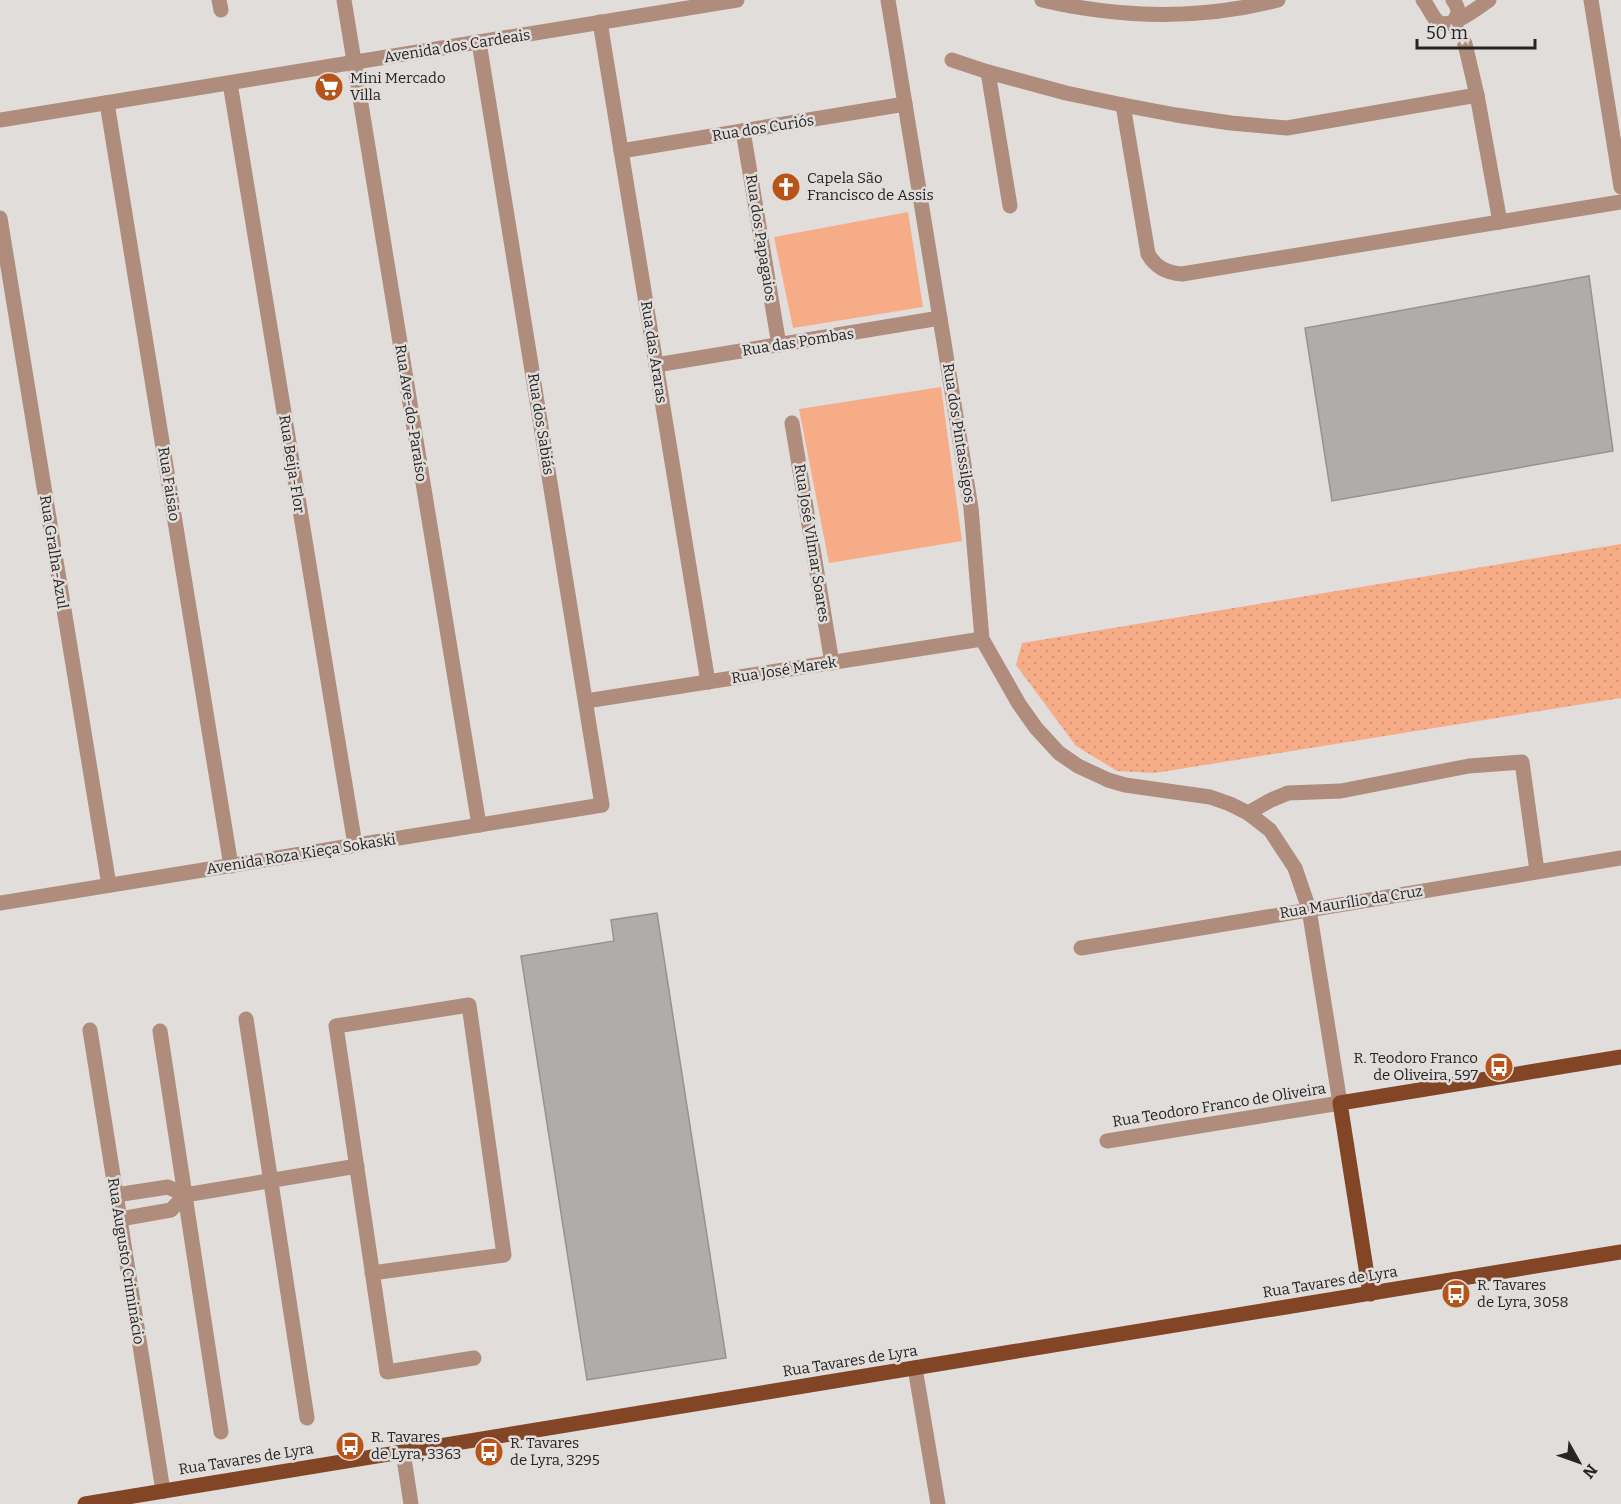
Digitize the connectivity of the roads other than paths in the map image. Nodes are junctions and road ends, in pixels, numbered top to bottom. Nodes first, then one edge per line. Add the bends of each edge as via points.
1 (344, 0) edge
2 (737, 0) edge
3 (888, 0) edge
4 (1042, 0) edge
5 (1278, 0) edge
6 (1424, 0) edge
7 (1453, 0) edge
8 (1489, 0) edge
9 (1591, 0) edge
10 (600, 22) junction
11 (1453, 23) junction
12 (479, 42) junction
13 (952, 60) dead end
14 (354, 62) junction
15 (988, 72) junction
16 (230, 83) junction
17 (1477, 95) junction
18 (107, 103) junction
19 (905, 104) junction
20 (1123, 105) junction
21 (0, 120) edge
22 (743, 131) junction
23 (621, 151) junction
24 (1621, 187) edge
25 (1621, 202) edge
26 (1010, 206) dead end
27 (0, 218) edge
28 (1500, 222) junction
29 (940, 318) junction
30 (779, 345) junction
31 (656, 365) junction
32 (792, 423) dead end
33 (982, 639) junction
34 (832, 663) junction
35 (708, 682) junction
36 (586, 701) junction
37 (602, 805) joint
38 (1248, 813) junction
39 (479, 825) junction
40 (355, 845) junction
41 (1621, 858) edge
42 (231, 866) junction
43 (1537, 872) junction
44 (109, 885) junction
45 (0, 903) edge
46 (1309, 909) junction
47 (1081, 948) dead end
48 (246, 1019) dead end
49 (90, 1030) dead end
50 (160, 1030) dead end
51 (1621, 1057) edge
52 (1340, 1103) junction
53 (1107, 1141) dead end
54 (357, 1166) junction
55 (270, 1180) junction
56 (116, 1195) junction
57 (185, 1195) junction
58 (120, 1219) junction
59 (1621, 1252) edge
60 (372, 1273) junction
61 (1370, 1294) junction
62 (474, 1358) dead end
63 (915, 1368) junction
64 (307, 1418) dead end
65 (221, 1432) dead end
66 (403, 1452) junction
67 (163, 1491) junction
68 (125, 1501) edge
69 (85, 1504) edge
70 (411, 1504) edge
71 (938, 1504) edge

1 - 14 street, Rua Ave-do-Paraíso
2 - 10 street, Avenida dos Cardeais
3 - 19 street, Rua dos Pintassilgos
4 - 5 street via 1101,11 1170,14 1204,13
6 - 11 street via 1438,21
7 - 11 street via 1458,13
8 - 11 street
9 - 24 street
10 - 12 street, Avenida dos Cardeais
10 - 23 street, Rua das Araras
11 - 17 street via 1465,44
12 - 14 street, Avenida dos Cardeais
12 - 36 street, Rua dos Sabiás
13 - 15 street
14 - 16 street, Avenida dos Cardeais
14 - 39 street, Rua Ave-do-Paraíso
15 - 20 street
15 - 26 street
16 - 18 street, Avenida dos Cardeais
16 - 40 street, Rua Beija-Flor
17 - 20 street via 1287,128
17 - 28 street
18 - 21 street, Avenida dos Cardeais
18 - 42 street, Rua Faisão
19 - 22 street, Rua dos Curiós
19 - 29 street, Rua dos Pintassilgos
20 - 28 street via 1146,248 1155,265 1167,272 1182,274
22 - 23 street, Rua dos Curiós
22 - 30 street, Rua dos Papagaios
23 - 31 street, Rua das Araras
25 - 28 street
27 - 44 street, Rua Gralha-Azul
29 - 30 street, Rua das Pombas
29 - 33 street, Rua dos Pintassilgos via 971,508
30 - 31 street, Rua das Pombas
31 - 35 street, Rua das Araras
32 - 34 street, Rua José Vilmar Soares
33 - 34 street, Rua José Marek
33 - 38 street, Rua dos Pintassilgos via 1036,728 1059,753 1078,766 1125,785 1210,797
34 - 35 street, Rua José Marek
35 - 36 street, Rua José Marek
36 - 37 street, Rua dos Sabiás
37 - 39 street, Avenida Roza Kieça Sokaski
38 - 43 street via 1288,793 1341,791 1469,766 1522,762
38 - 46 street, Rua dos Pintassilgos via 1270,830 1295,868
39 - 40 street, Avenida Roza Kieça Sokaski
40 - 42 street, Avenida Roza Kieça Sokaski
41 - 43 street, Rua Maurílio da Cruz
42 - 44 street, Avenida Roza Kieça Sokaski
43 - 46 street, Rua Maurílio da Cruz
44 - 45 street, Avenida Roza Kieça Sokaski
46 - 47 street, Rua Maurílio da Cruz
46 - 52 street, Rua dos Pintassilgos
48 - 55 street
49 - 56 street, Rua Augusto Criminácio
50 - 57 street
51 - 52 main road, Rua Teodoro Franco de Oliveira
52 - 53 street, Rua Teodoro Franco de Oliveira
52 - 61 main road
54 - 55 street
54 - 60 street
54 - 60 street via 336,1026 469,1005 504,1256
55 - 57 street
55 - 64 street
56 - 57 street via 168,1187
56 - 58 street, Rua Augusto Criminácio
57 - 58 street via 171,1210
57 - 65 street
58 - 67 street, Rua Augusto Criminácio
59 - 61 main road, Rua Tavares de Lyra
60 - 62 street via 387,1372
61 - 63 main road, Rua Tavares de Lyra
63 - 66 main road, Rua Tavares de Lyra
63 - 71 street
66 - 67 main road, Rua Tavares de Lyra
66 - 70 street
67 - 68 main road, Rua Tavares de Lyra
68 - 69 main road, Rua Tavares de Lyra

